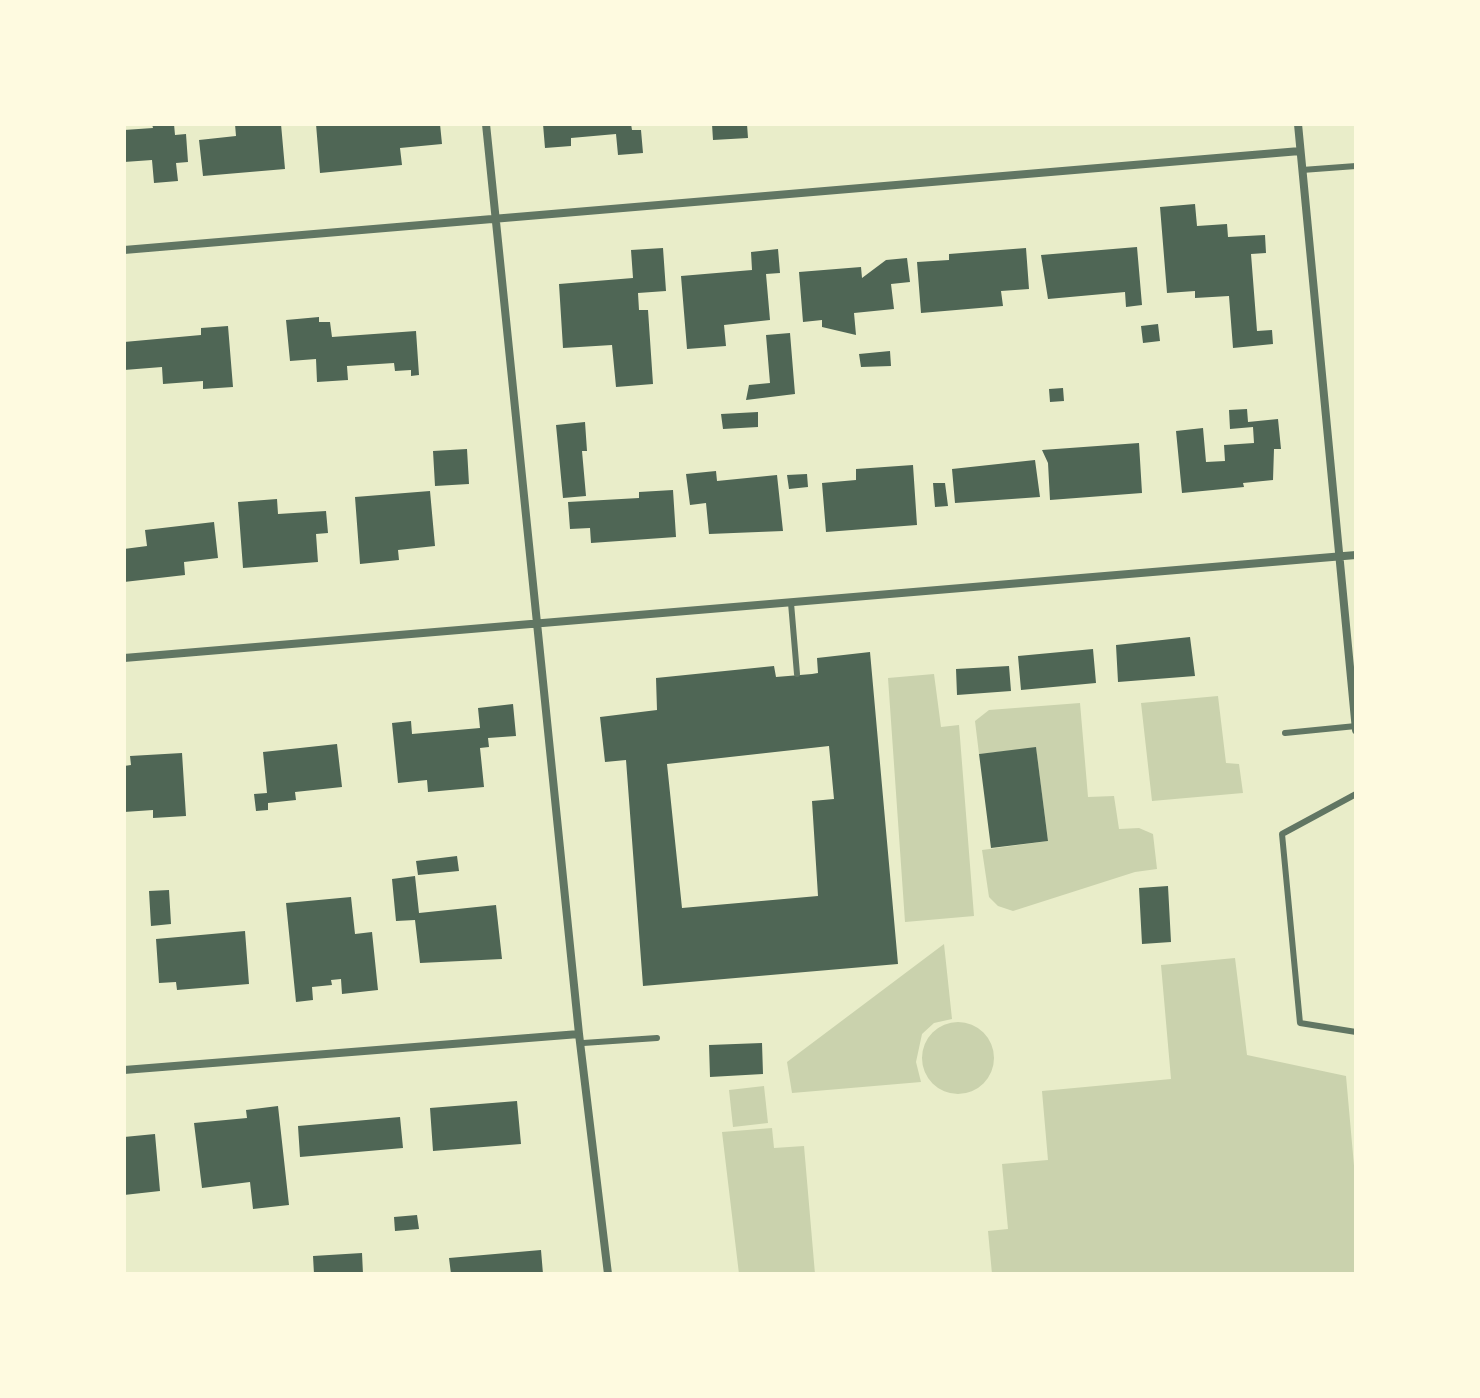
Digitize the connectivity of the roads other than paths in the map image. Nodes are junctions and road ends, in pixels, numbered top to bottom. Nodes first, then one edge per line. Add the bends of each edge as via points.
1 (486, 124) edge
2 (1298, 124) edge
3 (1300, 151) junction
4 (1356, 166) edge
5 (1302, 170) junction
6 (495, 219) junction
7 (124, 250) edge
8 (1356, 555) edge
9 (1340, 556) junction
10 (791, 603) junction
11 (537, 625) junction
12 (124, 658) edge
13 (797, 674) dead end
14 (1356, 728) edge
15 (1285, 733) dead end
16 (1356, 794) edge
17 (1356, 1032) edge
18 (657, 1038) dead end
19 (581, 1039) junction
20 (124, 1070) edge
21 (608, 1274) edge

1 - 6 street
2 - 3 street
3 - 5 street
3 - 6 street
4 - 5 lane
5 - 9 street
6 - 7 street
6 - 11 street
8 - 9 street
9 - 10 street
9 - 14 street
10 - 11 street
10 - 13 lane
11 - 12 street
11 - 19 street
14 - 15 lane
16 - 17 lane via 1282,834 1300,1023
18 - 19 lane
19 - 20 street
19 - 21 street

